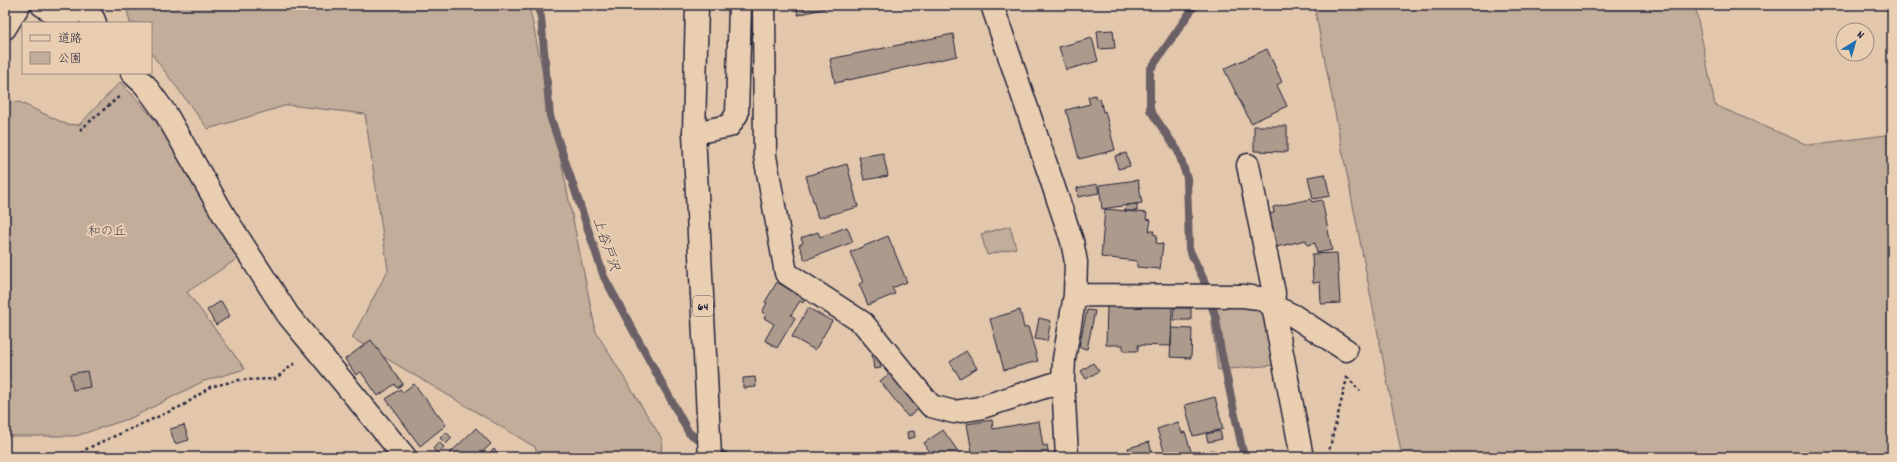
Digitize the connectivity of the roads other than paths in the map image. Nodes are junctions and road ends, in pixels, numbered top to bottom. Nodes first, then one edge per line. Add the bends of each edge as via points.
1 (19, 5) edge
2 (42, 5) edge
3 (74, 5) edge
4 (697, 5) edge
5 (740, 5) edge
6 (764, 5) edge
7 (992, 5) edge
8 (67, 22) edge
9 (95, 22) edge
10 (5, 28) edge
11 (135, 76) edge
12 (694, 133) junction
13 (1248, 165) dead end
14 (1076, 295) junction
15 (1273, 306) junction
16 (1346, 350) road end
17 (1063, 381) junction
18 (404, 457) edge
19 (710, 457) edge
20 (1067, 457) edge
21 (1302, 457) edge

1 - 10 street
2 - 8 street
3 - 9 street via 93,18
4 - 12 street, 64
5 - 12 street via 737,114 729,126
6 - 17 street via 765,156 786,273 863,323 931,406 954,412 979,408
7 - 14 street via 1072,241 1076,262
11 - 18 street via 166,114 225,217 288,315
12 - 19 street, 64
13 - 15 street via 1274,293
14 - 15 street via 1243,296 1259,298
14 - 17 street via 1064,359
15 - 16 street via 1294,316
15 - 21 street
17 - 20 street

